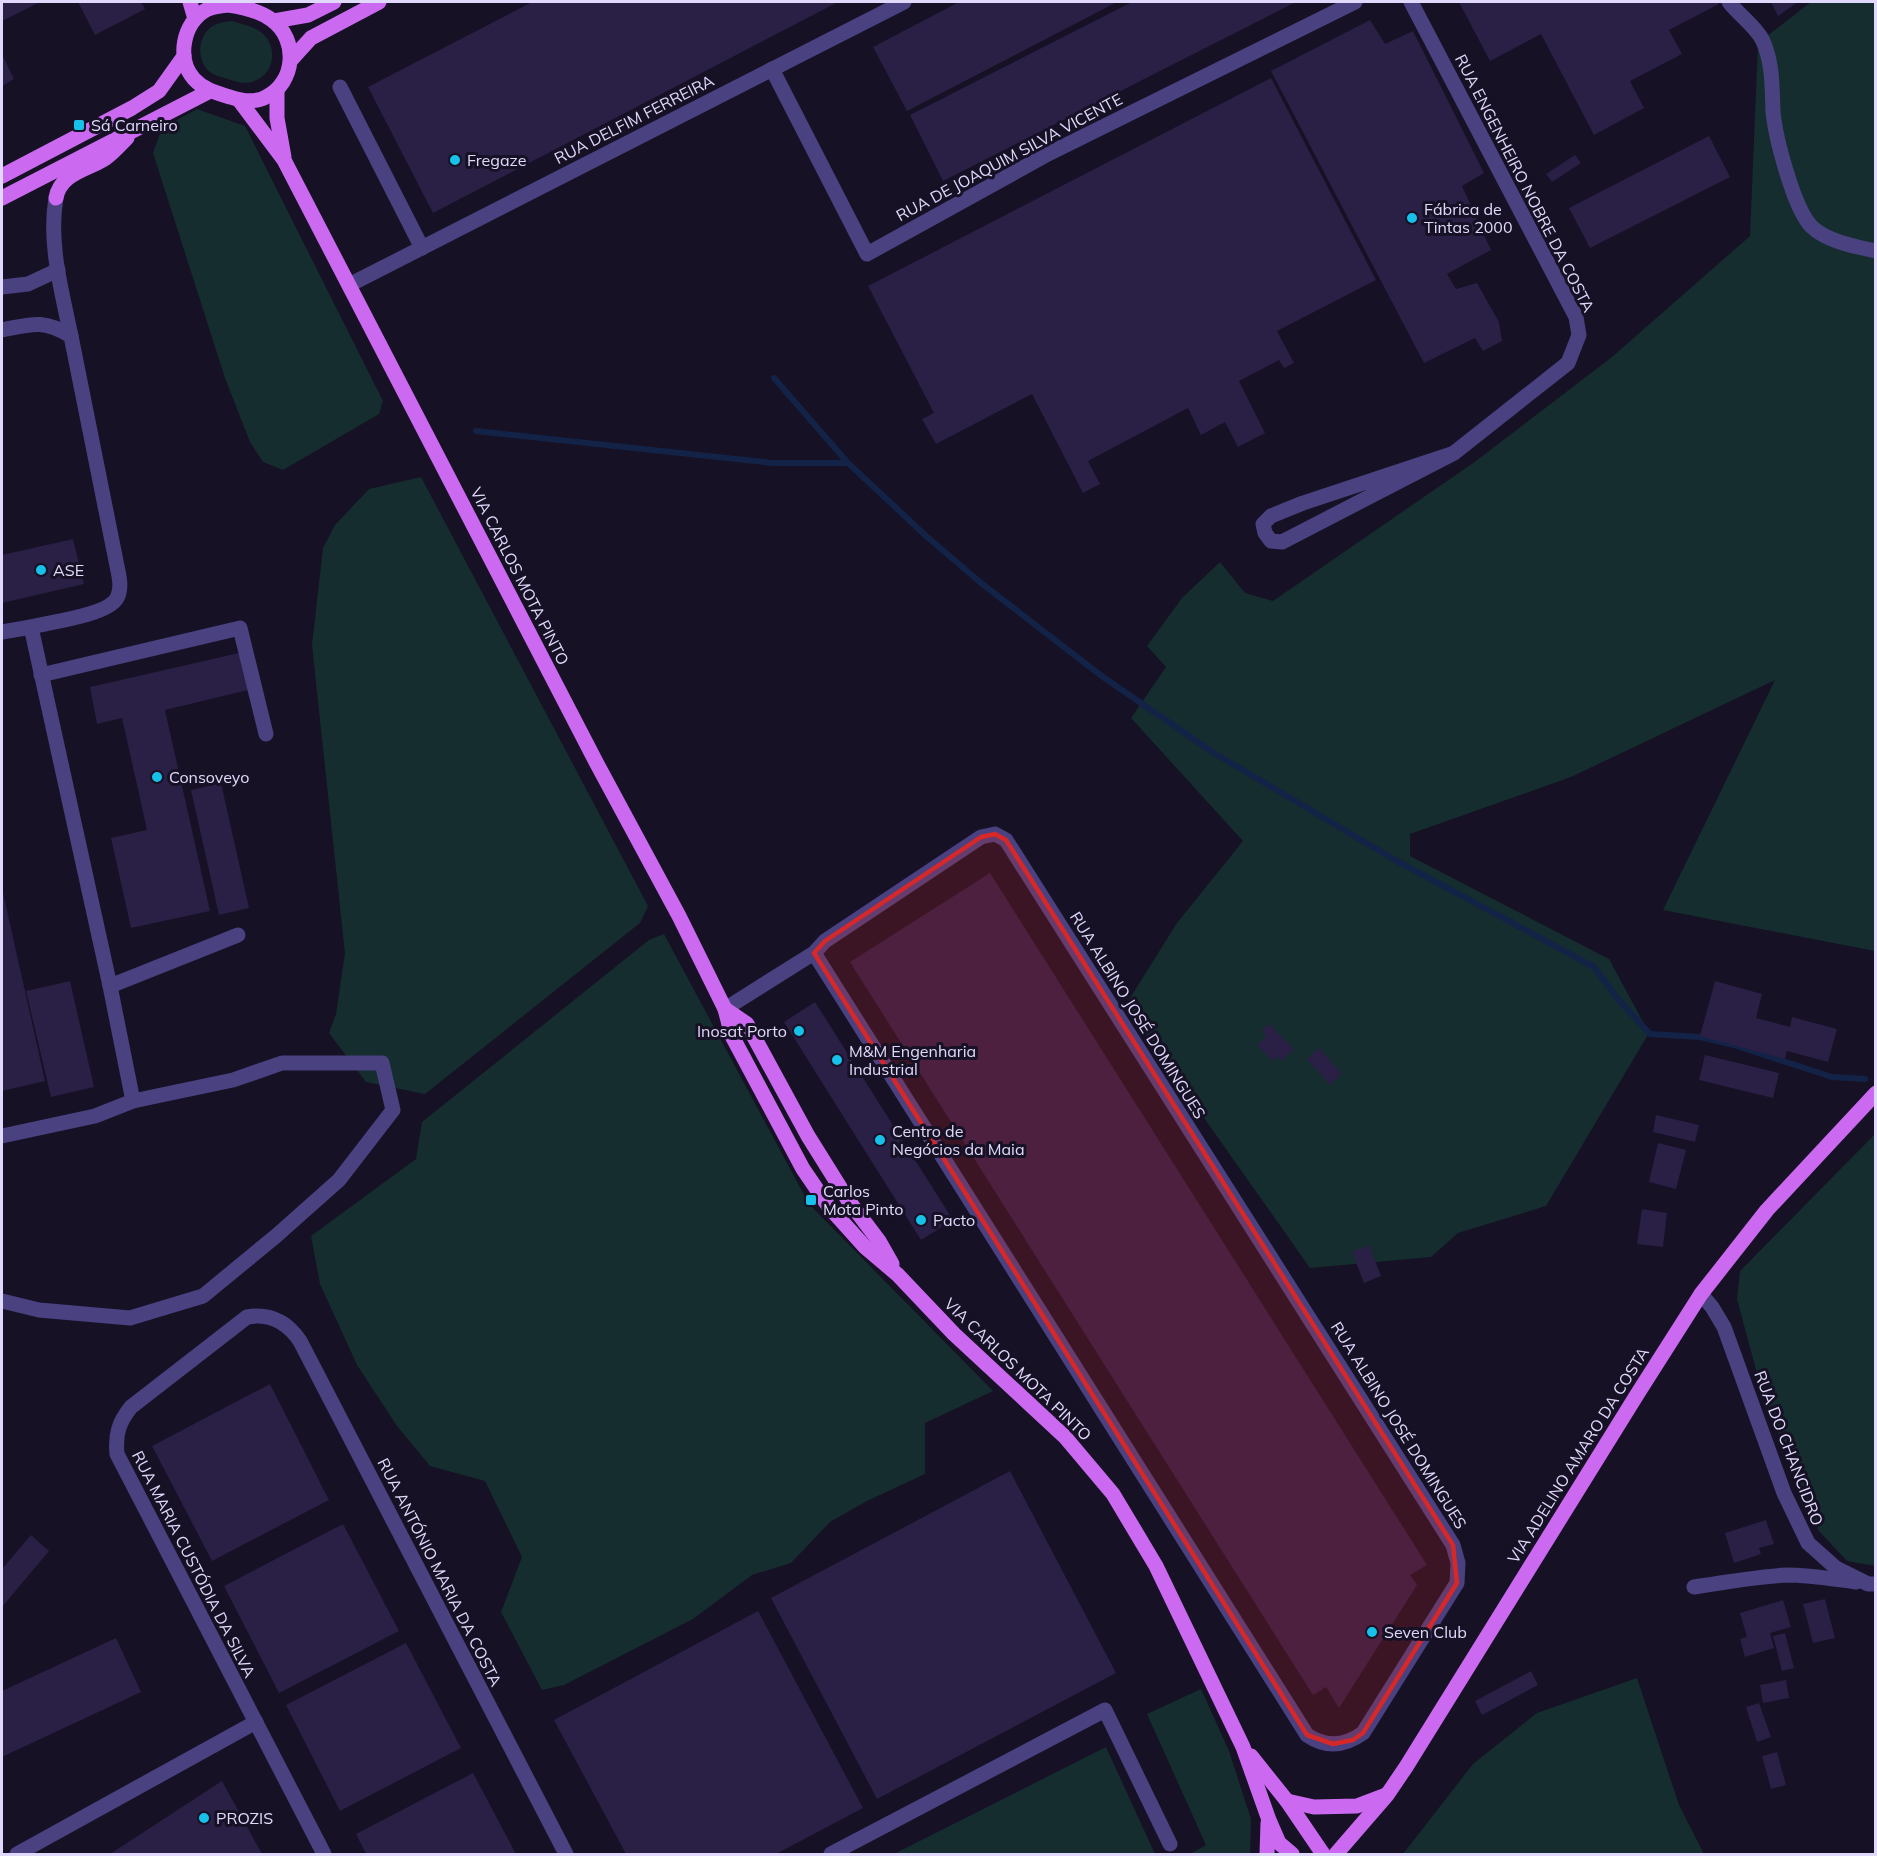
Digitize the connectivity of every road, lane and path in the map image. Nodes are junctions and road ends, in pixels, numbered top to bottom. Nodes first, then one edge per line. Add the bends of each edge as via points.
1 (190, 2) edge
2 (334, 2) edge
3 (379, 2) edge
4 (904, 2) edge
5 (1355, 2) edge
6 (1411, 2) edge
7 (1729, 2) edge
8 (227, 3) edge
9 (195, 20) junction
10 (274, 21) junction
11 (184, 56) junction
12 (291, 60) junction
13 (772, 69) junction
14 (340, 87) dead end
15 (210, 91) junction
16 (277, 91) junction
17 (239, 100) junction
18 (140, 126) junction
19 (284, 160) junction
20 (2, 176) edge
21 (2, 198) edge
22 (56, 198) joint
23 (422, 248) junction
24 (1875, 250) edge
25 (58, 270) junction
26 (349, 285) junction
27 (2, 287) edge
28 (2, 330) edge
29 (71, 336) junction
30 (1454, 453) junction
31 (31, 627) junction
32 (2, 632) edge
33 (41, 675) junction
34 (266, 734) dead end
35 (238, 935) dead end
36 (814, 953) junction
37 (110, 986) junction
38 (725, 1008) junction
39 (1875, 1093) edge
40 (133, 1101) junction
41 (2, 1120) edge
42 (3, 1136) edge
43 (898, 1275) junction
44 (1701, 1294) junction
45 (2, 1301) edge
46 (270, 1317) joint
47 (1872, 1584) edge
48 (1694, 1587) dead end
49 (256, 1722) junction
50 (1243, 1747) junction
51 (1387, 1795) junction
52 (1287, 1801) junction
53 (1269, 1820) junction
54 (1170, 1844) dead end
55 (17, 1854) edge
56 (324, 1854) edge
57 (566, 1854) edge
58 (831, 1854) edge
59 (1267, 1854) edge
60 (1292, 1854) edge
61 (1323, 1854) edge
62 (1336, 1854) edge

1 - 9 main road
2 - 10 main road via 308,15
3 - 12 main road via 311,38
4 - 13 street, RUA DELFIM FERREIRA
5 - 13 street, RUA DE JOAQUIM SILVA VICENTE via 1048,154 867,254
6 - 30 street, RUA ENGENHEIRO NOBRE DA COSTA via 1576,317 1580,335 1568,363
7 - 24 street via 1761,38 1766,50 1773,115 1799,207 1812,227 1843,244
8 - 9 main road via 207,9
8 - 10 main road
9 - 11 main road via 185,38
10 - 12 main road via 284,36
11 - 15 main road via 194,79
11 - 20 main road via 159,91
12 - 16 main road via 288,76
13 - 23 street, RUA DELFIM FERREIRA
14 - 23 street
15 - 17 main road
15 - 18 main road
16 - 17 main road via 261,99
16 - 19 main road, VIA CARLOS MOTA PINTO
17 - 19 main road, VIA CARLOS MOTA PINTO
18 - 21 main road
18 - 22 main road via 106,158 64,181
19 - 26 main road, VIA CARLOS MOTA PINTO
22 - 25 street via 53,217
23 - 26 street, RUA DELFIM FERREIRA
25 - 27 street via 28,284
25 - 29 street
26 - 38 main road, VIA CARLOS MOTA PINTO
28 - 29 street via 34,324 55,326
29 - 31 street via 120,582 118,596 111,606
30 - 30 street via 1271,516 1263,524 1265,533 1271,541 1282,542
31 - 32 street
31 - 33 street
33 - 34 street via 240,628
33 - 37 street
35 - 37 street
36 - 36 street, RUA ALBINO JOSÉ DOMINGUES via 1307,1735 1316,1742 1333,1744 1353,1740 1363,1733 1457,1583 1458,1563 1453,1545 1006,840 995,834 981,837 825,941
36 - 38 street, RUA ALBINO JOSÉ DOMINGUES
37 - 40 street
38 - 43 main road, VIA CARLOS MOTA PINTO via 747,1024 808,1136
38 - 43 main road, VIA CARLOS MOTA PINTO via 732,1036 803,1169 829,1207 865,1247
39 - 44 main road, VIA ADELINO AMARO DA COSTA via 1767,1210
40 - 42 street via 95,1116
40 - 45 street via 233,1080 282,1063 382,1063 393,1110 339,1180 203,1296 130,1318 39,1310
41 - 42 street
43 - 50 main road, VIA CARLOS MOTA PINTO via 954,1334 1065,1437 1113,1494 1156,1566
44 - 47 street, RUA DO CHANCIDRO via 1724,1327 1784,1493 1808,1543 1836,1568
44 - 51 main road, VIA ADELINO AMARO DA COSTA
46 - 49 street, RUA MARIA CUSTÓDIA DA SILVA via 247,1317 140,1400 122,1419 116,1436 123,1467
46 - 57 street, RUA ANTÓNIO MARIA DA COSTA via 283,1323 300,1341
47 - 48 street via 1788,1575
49 - 55 street
49 - 56 street, RUA MARIA CUSTÓDIA DA SILVA
50 - 52 main road, VIA CARLOS MOTA PINTO
50 - 53 main road, VIA CARLOS MOTA PINTO
51 - 52 main road via 1357,1806 1314,1807
51 - 62 main road, VIA ADELINO AMARO DA COSTA
52 - 61 main road, VIA CARLOS MOTA PINTO
53 - 59 main road, VIA CARLOS MOTA PINTO
53 - 60 main road, VIA CARLOS MOTA PINTO via 1279,1843
54 - 58 street via 1105,1710

